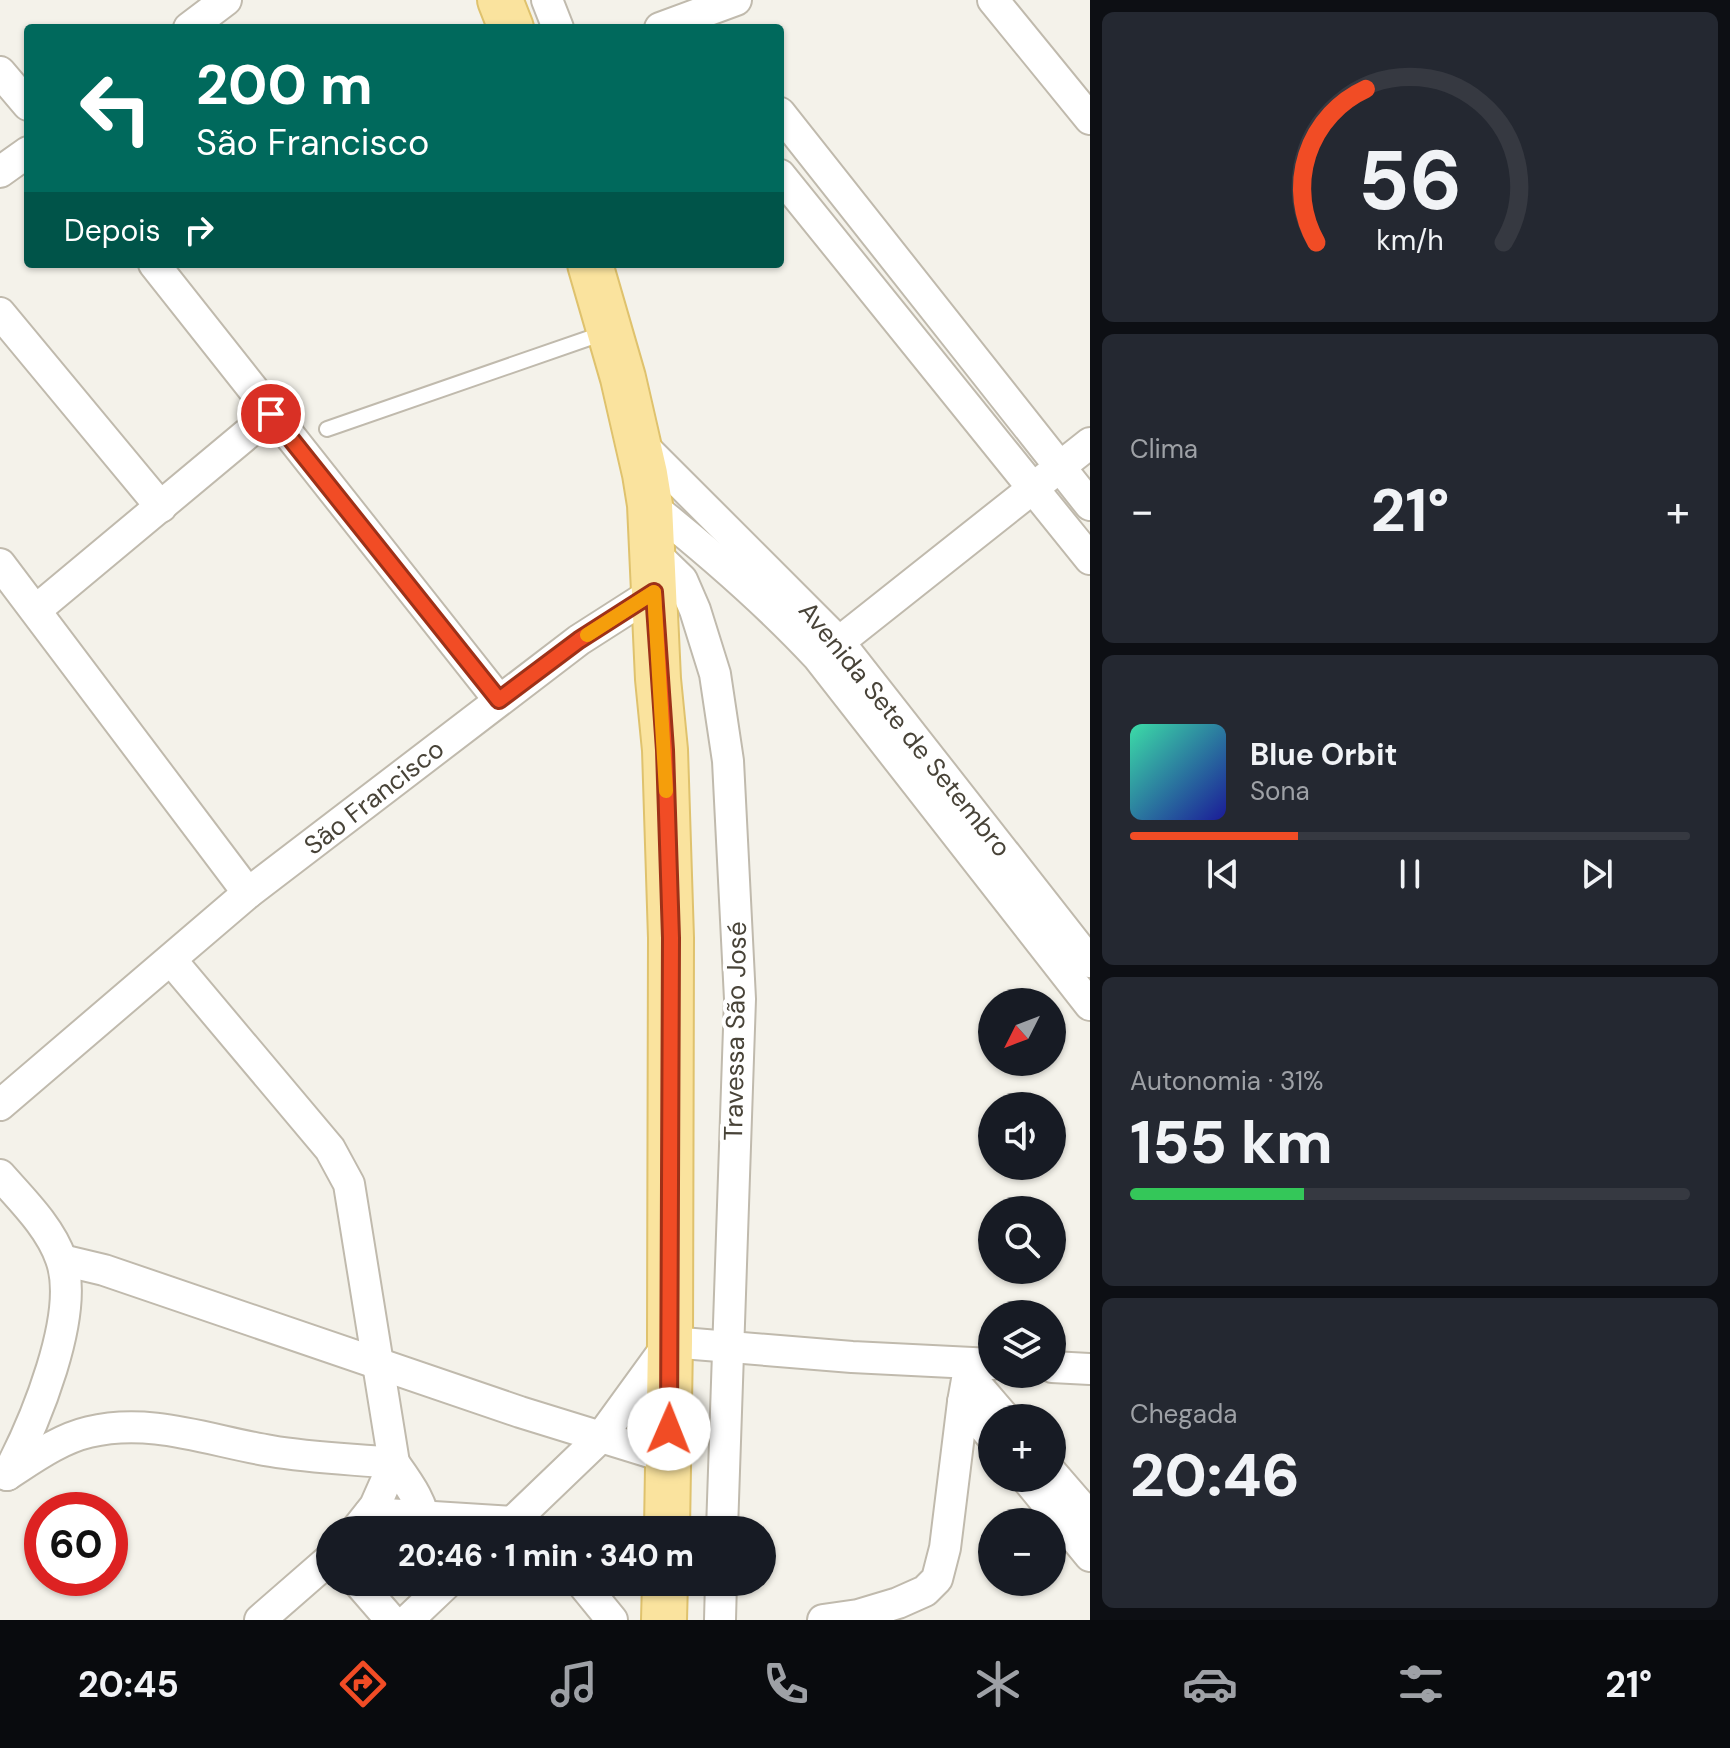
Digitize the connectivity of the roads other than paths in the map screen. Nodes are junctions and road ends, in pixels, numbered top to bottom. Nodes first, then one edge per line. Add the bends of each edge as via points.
1 (226, 0) edge
2 (500, 0) edge
3 (547, 0) edge
4 (736, 0) edge
5 (993, 0) edge
6 (707, 20) edge
7 (194, 24) edge
8 (509, 24) edge
9 (556, 24) edge
10 (684, 24) edge
11 (0, 72) edge
12 (24, 100) edge
13 (784, 118) edge
14 (1090, 119) edge
15 (24, 155) edge
16 (0, 172) edge
17 (784, 180) edge
18 (157, 268) edge
19 (591, 268) edge
20 (0, 313) edge
21 (608, 332) junction
22 (271, 414) junction
23 (327, 429) dead end
24 (638, 441) junction
25 (1090, 443) edge
26 (1059, 466) junction
27 (1033, 489) junction
28 (650, 505) junction
29 (1090, 505) edge
30 (161, 507) junction
31 (1090, 559) edge
32 (0, 564) edge
33 (653, 572) junction
34 (36, 610) junction
35 (839, 642) junction
36 (499, 700) junction
37 (248, 893) junction
38 (171, 960) junction
39 (1090, 962) edge
40 (1090, 1005) edge
41 (0, 1105) edge
42 (0, 1175) edge
43 (62, 1260) junction
44 (670, 1342) junction
45 (727, 1346) junction
46 (379, 1365) junction
47 (1066, 1368) edge
48 (1090, 1369) edge
49 (974, 1376) edge
50 (982, 1404) edge
51 (995, 1404) edge
52 (601, 1437) junction
53 (669, 1458) junction
54 (394, 1463) junction
55 (4, 1478) edge
56 (1066, 1489) edge
57 (1037, 1492) edge
58 (366, 1516) edge
59 (423, 1516) edge
60 (524, 1516) edge
61 (667, 1516) edge
62 (722, 1516) edge
63 (1090, 1517) edge
64 (1090, 1556) edge
65 (316, 1571) edge
66 (370, 1596) edge
67 (428, 1596) edge
68 (592, 1596) edge
69 (665, 1596) edge
70 (721, 1596) edge
71 (260, 1620) edge
72 (391, 1620) edge
73 (408, 1620) edge
74 (612, 1620) edge
75 (664, 1620) edge
76 (720, 1620) edge
77 (823, 1620) edge

1 - 7 street
2 - 8 main road
3 - 9 street
4 - 6 street
5 - 14 street
6 - 10 street
11 - 12 street
13 - 26 street
15 - 16 street
17 - 27 street
18 - 22 street
19 - 21 main road
20 - 30 street
21 - 23 lane
21 - 24 main road
22 - 30 street
22 - 36 street
24 - 28 main road
24 - 35 street, Avenida Sete de Setembro
25 - 26 street
26 - 27 street
26 - 29 street
27 - 31 street
27 - 35 street
28 - 33 main road
28 - 40 street, Avenida Sete de Setembro via 760,599 818,657
30 - 34 street
32 - 34 street
33 - 36 street, São Francisco via 579,640
33 - 44 main road via 671,938
33 - 45 street, Travessa São José via 682,580 695,610 715,674 728,761 740,999
34 - 37 street
35 - 39 street, Avenida Sete de Setembro
36 - 37 street, São Francisco
37 - 38 street, São Francisco
38 - 41 street, São Francisco
38 - 46 street via 344,1171
42 - 43 street via 40,1222
43 - 46 street
43 - 55 street via 63,1328 24,1440
44 - 45 street
44 - 52 street
44 - 53 main road
45 - 49 street
45 - 62 street, Travessa São José
46 - 52 street
46 - 54 street
47 - 48 street
49 - 50 street
49 - 51 street
49 - 77 street via 937,1579 898,1603
52 - 53 street
52 - 60 street
53 - 61 main road
54 - 55 street via 274,1452 137,1428 88,1432 65,1440
54 - 58 street
54 - 59 street
56 - 63 street
57 - 64 street
65 - 71 street
66 - 72 street
67 - 73 street
68 - 74 street
69 - 75 main road
70 - 76 street

